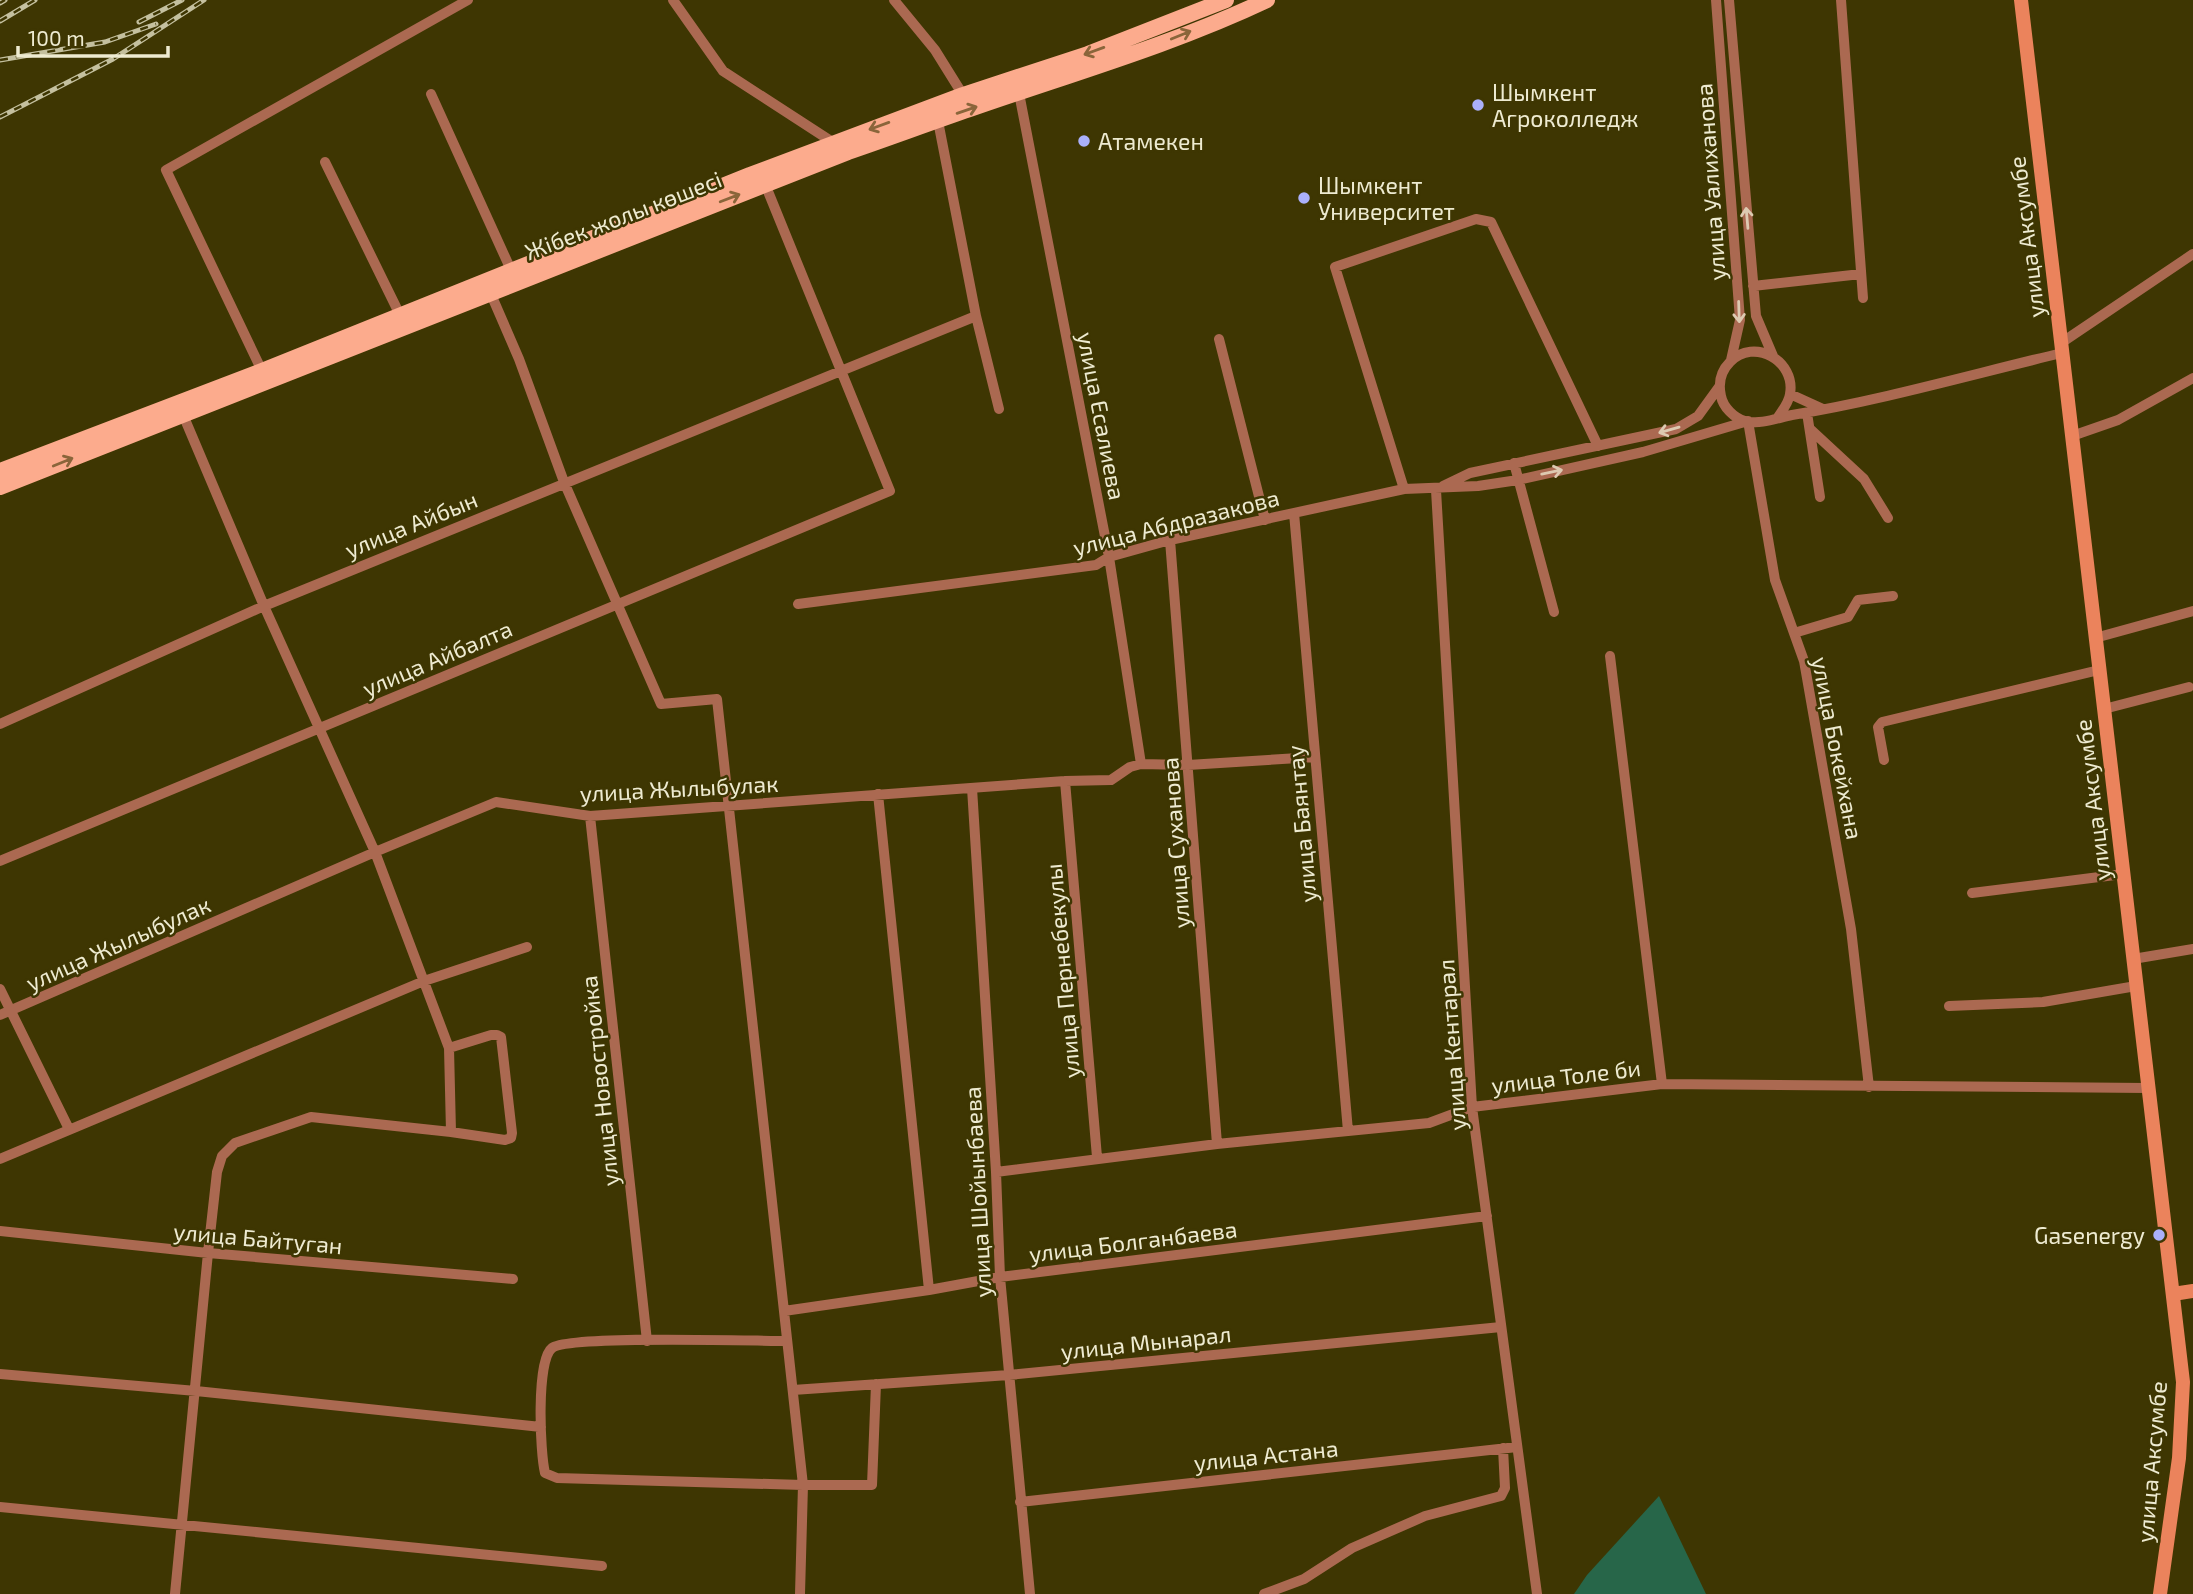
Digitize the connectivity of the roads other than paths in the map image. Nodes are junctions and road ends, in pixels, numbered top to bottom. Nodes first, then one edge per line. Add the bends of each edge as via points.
1 (468, 0) edge
2 (673, 0) edge
3 (894, 0) edge
4 (1226, 0) edge
5 (1268, 0) edge
6 (1716, 0) edge
7 (1729, 0) edge
8 (1841, 0) edge
9 (2021, 0) edge
10 (1208, 4) edge
11 (1017, 85) junction
12 (431, 94) dead end
13 (963, 95) junction
14 (938, 121) junction
15 (834, 143) junction
16 (324, 162) dead end
17 (765, 184) junction
18 (2193, 254) edge
19 (511, 270) junction
20 (1861, 274) junction
21 (1753, 286) junction
22 (490, 292) junction
23 (1863, 298) dead end
24 (400, 315) junction
25 (976, 316) junction
26 (1219, 340) dead end
27 (2061, 348) junction
28 (1773, 356) junction
29 (1731, 360) junction
30 (262, 371) junction
31 (842, 371) junction
32 (2193, 379) edge
33 (1719, 387) junction
34 (1790, 394) junction
35 (181, 409) junction
36 (999, 409) dead end
37 (1824, 410) junction
38 (1807, 413) junction
39 (1778, 417) junction
40 (1748, 421) junction
41 (1810, 429) junction
42 (2072, 436) junction
43 (1598, 446) junction
44 (1514, 463) junction
45 (0, 471) edge
46 (1518, 480) junction
47 (565, 482) junction
48 (0, 487) edge
49 (1404, 489) junction
50 (1436, 490) junction
51 (1820, 497) dead end
52 (1294, 513) junction
53 (1888, 518) dead end
54 (1265, 520) junction
55 (1170, 540) junction
56 (1109, 556) junction
57 (1893, 596) dead end
58 (617, 604) junction
59 (798, 604) dead end
60 (264, 606) junction
61 (2193, 611) edge
62 (1554, 612) dead end
63 (1794, 633) junction
64 (2095, 638) junction
65 (1610, 656) dead end
66 (2099, 670) junction
67 (2189, 687) dead end
68 (2104, 709) junction
69 (0, 724) edge
70 (319, 728) junction
71 (1315, 757) junction
72 (1884, 760) dead end
73 (1141, 764) junction
74 (1188, 765) junction
75 (1065, 781) junction
76 (972, 788) junction
77 (878, 794) junction
78 (727, 805) junction
79 (590, 816) junction
80 (375, 852) junction
81 (0, 861) edge
82 (2123, 874) junction
83 (1972, 893) dead end
84 (527, 947) dead end
85 (2193, 949) edge
86 (2133, 959) junction
87 (424, 981) junction
88 (2136, 986) junction
89 (0, 989) edge
90 (1949, 1006) dead end
91 (11, 1011) junction
92 (0, 1015) edge
93 (449, 1048) junction
94 (1662, 1084) junction
95 (1869, 1087) junction
96 (2147, 1088) junction
97 (1472, 1107) junction
98 (69, 1129) junction
99 (1348, 1131) junction
100 (451, 1132) junction
101 (1217, 1144) junction
102 (1097, 1157) junction
103 (0, 1158) edge
104 (996, 1172) junction
105 (1487, 1216) junction
106 (0, 1231) edge
107 (208, 1253) junction
108 (1000, 1277) junction
109 (513, 1279) dead end
110 (929, 1290) junction
111 (2193, 1291) edge
112 (2173, 1294) junction
113 (784, 1311) junction
114 (1501, 1327) junction
115 (647, 1341) junction
116 (787, 1341) junction
117 (0, 1374) edge
118 (1009, 1375) junction
119 (876, 1384) junction
120 (793, 1390) junction
121 (196, 1391) junction
122 (541, 1427) junction
123 (1517, 1447) junction
124 (1503, 1448) junction
125 (803, 1485) junction
126 (1020, 1502) junction
127 (0, 1507) edge
128 (182, 1523) junction
129 (602, 1566) dead end
130 (175, 1594) edge
131 (800, 1594) edge
132 (1030, 1594) edge
133 (1265, 1594) edge
134 (1536, 1594) edge
135 (2160, 1594) edge

1 - 30 street via 166,170
2 - 15 street via 723,71
3 - 13 street via 935,50
4 - 10 main road, Жібек жолы көшесі
11 -> 5 main road, Жібек жолы көшесі via 1109,64
6 -> 29 street, улица Уалиханова via 1740,320
21 -> 7 street, улица Уалиханова
8 - 20 street
9 - 27 main road, улица Аксумбе
10 -> 11 main road, Жібек жолы көшесі
11 - 13 main road, Жібек жолы көшесі
14 -> 11 main road, Жібек жолы көшесі
11 - 56 street, улица Есалиева
12 - 19 street
13 -> 15 main road, Жібек жолы көшесі
14 - 17 main road, Жібек жолы көшесі
14 - 25 street
15 - 19 main road, Жібек жолы көшесі
16 - 24 street
22 -> 17 main road, Жібек жолы көшесі
17 - 31 street
18 - 27 street
19 - 24 main road, Жібек жолы көшесі
20 - 21 street
20 - 23 street
21 - 28 street, улица Уалиханова via 1756,316
22 - 35 main road, Жібек жолы көшесі
22 - 47 street
24 - 30 main road, Жібек жолы көшесі
25 - 31 street, улица Айбын
25 - 36 street
26 - 54 street
27 - 37 street
27 - 42 main road, улица Аксумбе
28 - 29 street via 1759,351
28 - 34 street via 1790,379
29 - 33 street
30 - 35 main road, Жібек жолы көшесі
31 - 47 street, улица Айбын
31 - 58 street, улица Айбалта via 890,491
32 - 42 street via 2118,420
33 - 40 street via 1731,413
33 -> 43 street, улица Абдразакова via 1698,416 1676,429
34 - 37 street
34 - 39 street
35 - 45 main road, Жібек жолы көшесі
48 -> 35 main road, Жібек жолы көшесі
35 - 60 street
37 - 38 street
38 - 39 street
38 - 41 street
39 - 40 street
46 -> 40 street, улица Абдразакова via 1643,452
40 - 63 street, улица Бокейхана via 1775,580
41 - 51 street
41 - 53 street via 1864,479
42 - 64 main road, улица Аксумбе
43 - 44 street, улица Абдразакова
43 - 49 street via 1490,222 1476,219 1335,267
44 - 46 street
44 - 50 street, улица Абдразакова via 1470,473
46 - 50 street, улица Абдразакова
46 - 62 street
47 - 58 street
47 - 60 street, улица Айбын
49 - 50 street, улица Абдразакова
49 - 52 street, улица Абдразакова
50 - 97 street, улица Кентарал
52 - 54 street, улица Абдразакова
52 - 71 street, улица Баянтау
54 - 55 street, улица Абдразакова
55 - 56 street, улица Абдразакова
55 - 74 street, улица Суханова
56 - 59 street, улица Абдразакова via 1096,565
56 - 73 street, улица Есалиева
57 - 63 street via 1858,600 1848,617
58 - 70 street, улица Айбалта
58 - 78 street via 661,704 717,699
60 - 69 street, улица Айбын
60 - 70 street
61 - 64 street
63 - 95 street, улица Бокейхана via 1804,661 1851,929
64 - 66 main road, улица Аксумбе
65 - 94 street
66 - 68 main road, улица Аксумбе
66 - 72 street via 1882,722 1878,727
67 - 68 street
68 - 82 main road, улица Аксумбе
70 - 80 street
70 - 81 street, улица Айбалта
71 - 74 street, улица Жылыбулак
71 - 99 street, улица Баянтау
73 - 74 street, улица Жылыбулак
73 - 75 street, улица Жылыбулак via 1111,780
74 - 101 street, улица Суханова
75 - 76 street, улица Жылыбулак
75 - 102 street, улица Пернебекулы
76 - 77 street, улица Жылыбулак
76 - 104 street, улица Шойынбаева
77 - 78 street, улица Жылыбулак
77 - 110 street
78 - 79 street, улица Жылыбулак
78 - 113 street
79 - 80 street, улица Жылыбулак via 496,803
79 - 115 street, улица Новостройка
80 - 87 street
80 - 91 street, улица Жылыбулак
82 - 83 street
82 - 86 main road, улица Аксумбе
84 - 87 street
85 - 86 street
86 - 88 main road, улица Аксумбе
87 - 93 street
87 - 98 street
88 - 90 street via 2043,1002
88 - 96 main road, улица Аксумбе
89 - 91 street
91 - 92 street, улица Жылыбулак
91 - 98 street
93 - 100 street
93 - 100 street via 491,1035 501,1037 512,1133 505,1140
94 - 95 street, улица Толе би
94 - 97 street, улица Толе би
95 - 96 street, улица Толе би
96 - 112 main road, улица Аксумбе
97 - 99 street, улица Толе би via 1429,1123
97 - 105 street, улица Кентарал
98 - 103 street
99 - 101 street, улица Толе би
100 - 107 street via 311,1117 235,1143 219,1164
101 - 102 street, улица Толе би
102 - 104 street, улица Толе би
104 - 108 street, улица Шойынбаева
105 - 108 street, улица Болганбаева
105 - 114 street, улица Кентарал
106 - 107 street, улица Байтуган
107 - 109 street, улица Байтуган
107 - 121 street
108 - 110 street, улица Болганбаева
108 - 118 street, улица Шойынбаева
110 - 113 street, улица Болганбаева
111 - 112 main road
112 - 135 main road, улица Аксумбе via 2183,1382 2179,1458
113 - 116 street
114 - 118 street, улица Мынарал
114 - 123 street, улица Кентарал
115 - 116 street
115 - 122 street via 561,1343 550,1349 544,1361
116 - 120 street
117 - 121 street
118 - 119 street, улица Мынарал
118 - 126 street, улица Шойынбаева
119 - 120 street, улица Мынарал
119 - 125 street via 872,1485
120 - 125 street
121 - 122 street
121 - 128 street
122 - 125 street via 545,1473 557,1479
123 - 124 street, улица Астана
123 - 134 street, улица Кентарал
124 - 126 street, улица Астана
124 - 133 street via 1505,1488 1501,1496 1425,1516 1352,1548 1304,1579
125 - 131 street
126 - 132 street, улица Шойынбаева
127 - 128 street
128 - 129 street
128 - 130 street

